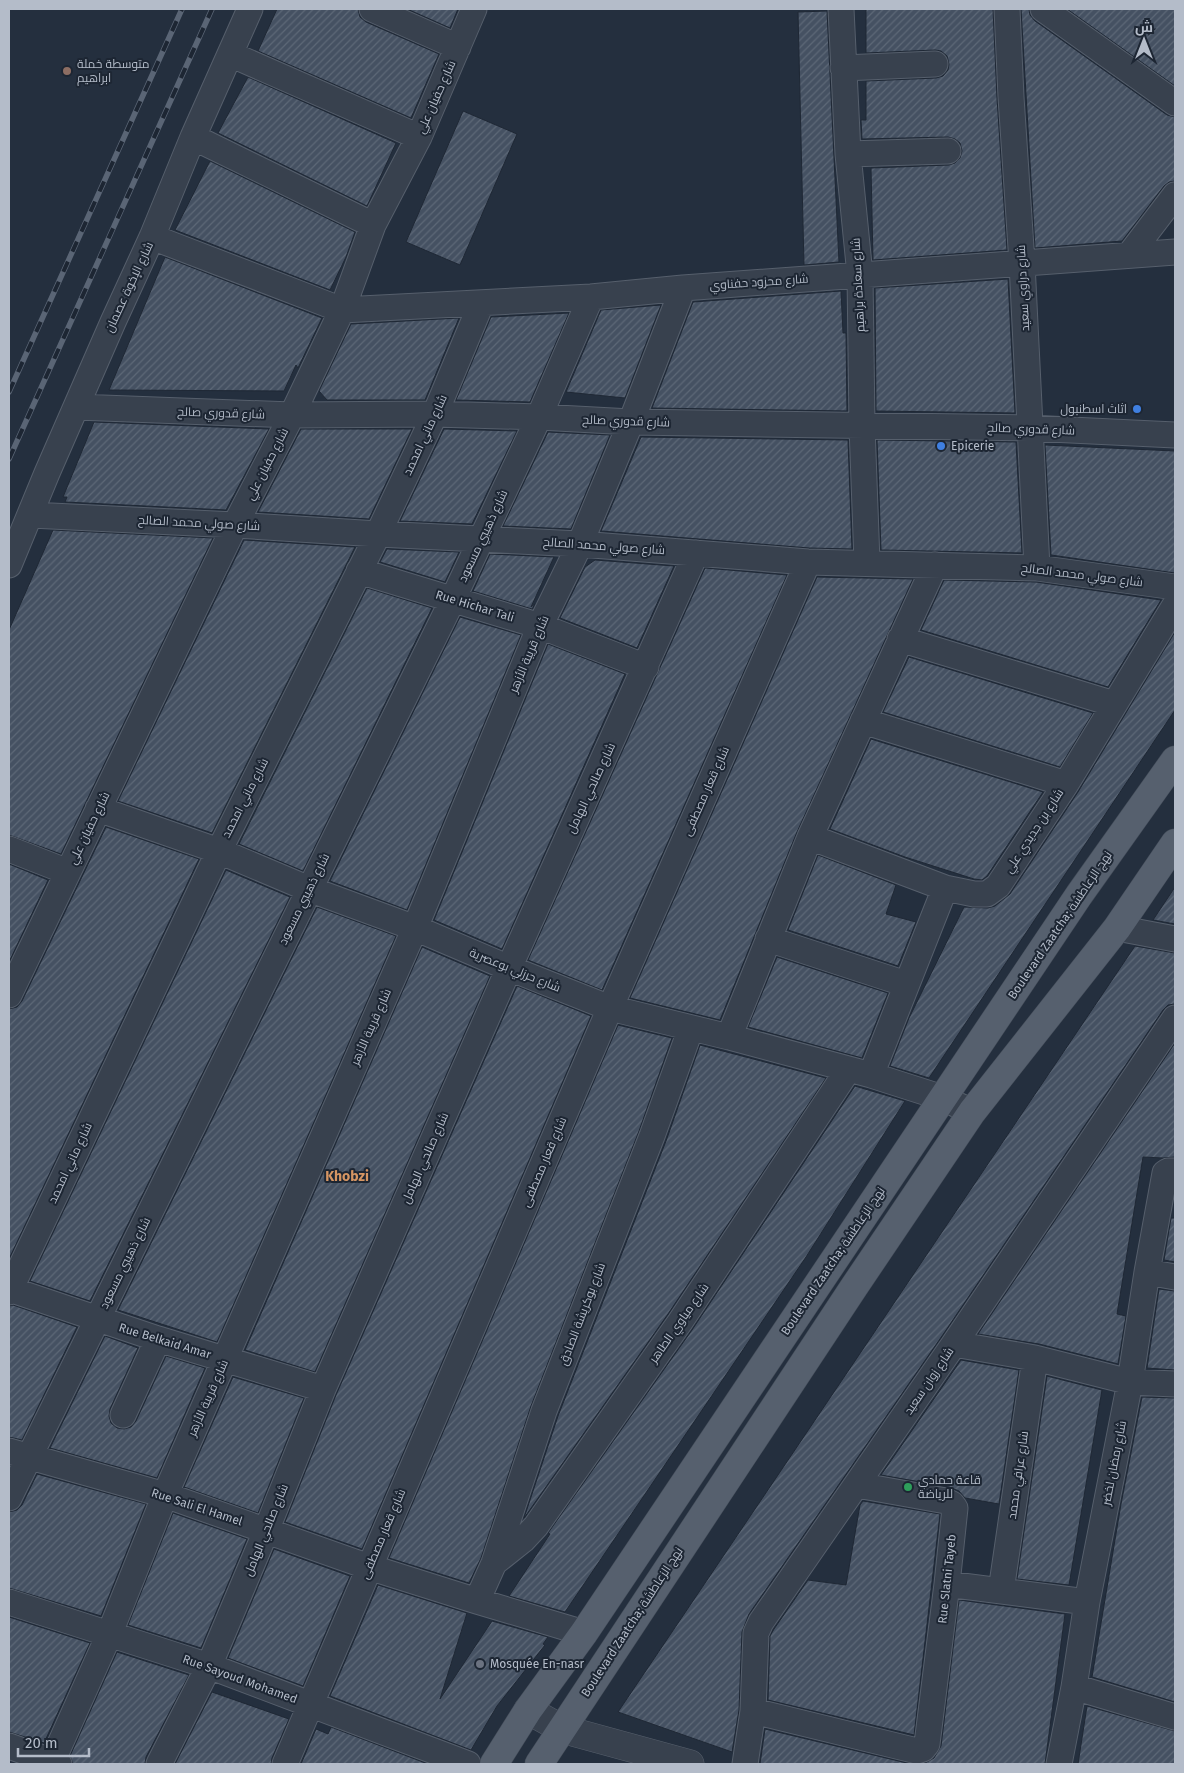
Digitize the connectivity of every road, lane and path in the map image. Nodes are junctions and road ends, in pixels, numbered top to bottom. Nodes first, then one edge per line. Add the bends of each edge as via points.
1 (250, 9) edge
2 (372, 9) edge
3 (474, 9) edge
4 (841, 9) edge
5 (1006, 9) edge
6 (1043, 9) edge
7 (458, 47) junction
8 (230, 54) junction
9 (935, 64) dead end
10 (843, 68) junction
11 (1175, 103) edge
12 (419, 137) junction
13 (193, 138) junction
14 (948, 151) dead end
15 (848, 154) junction
16 (1175, 196) edge
17 (373, 225) junction
18 (152, 237) junction
19 (1175, 252) edge
20 (1130, 254) junction
21 (1022, 263) junction
22 (860, 275) junction
23 (683, 288) junction
24 (591, 297) junction
25 (481, 304) junction
26 (342, 310) junction
27 (76, 407) junction
28 (435, 414) junction
29 (292, 416) junction
30 (539, 417) junction
31 (631, 422) junction
32 (862, 426) junction
33 (1029, 428) junction
34 (1175, 435) edge
35 (31, 515) junction
36 (235, 525) junction
37 (378, 534) junction
38 (482, 538) junction
39 (580, 544) junction
40 (696, 554) junction
41 (808, 562) junction
42 (867, 562) junction
43 (9, 565) edge
44 (935, 565) junction
45 (1037, 568) junction
46 (359, 571) junction
47 (1175, 587) edge
48 (453, 599) junction
49 (1175, 605) edge
50 (540, 626) junction
51 (900, 639) junction
52 (646, 667) junction
53 (1114, 704) junction
54 (864, 721) junction
55 (1175, 760) edge
56 (1066, 784) junction
57 (98, 809) junction
58 (810, 837) junction
59 (1175, 843) edge
60 (9, 849) edge
61 (219, 852) junction
62 (68, 872) junction
63 (945, 888) junction
64 (309, 889) junction
65 (415, 928) junction
66 (1117, 928) junction
67 (768, 939) junction
68 (1175, 939) edge
69 (508, 968) junction
70 (906, 984) junction
71 (9, 995) edge
72 (610, 1008) junction
73 (1175, 1018) edge
74 (691, 1028) junction
75 (729, 1037) junction
76 (860, 1072) junction
77 (943, 1098) junction
78 (972, 1112) junction
79 (1175, 1171) edge
80 (1147, 1272) junction
81 (1175, 1277) edge
82 (9, 1290) edge
83 (97, 1319) junction
84 (158, 1339) junction
85 (954, 1344) junction
86 (1035, 1358) junction
87 (225, 1359) junction
88 (1130, 1382) junction
89 (1175, 1384) edge
90 (323, 1389) junction
91 (123, 1415) dead end
92 (19, 1454) edge
93 (857, 1485) junction
94 (165, 1495) junction
95 (9, 1498) edge
96 (266, 1531) junction
97 (494, 1563) junction
98 (369, 1567) junction
99 (947, 1584) junction
100 (1001, 1591) junction
101 (477, 1601) junction
102 (9, 1602) edge
103 (1087, 1602) junction
104 (584, 1633) junction
105 (109, 1634) junction
106 (209, 1666) junction
107 (1074, 1687) junction
108 (311, 1704) junction
109 (528, 1710) junction
110 (753, 1711) junction
111 (1175, 1717) edge
112 (562, 1730) junction
113 (9, 1746) edge
114 (54, 1763) edge
115 (159, 1764) edge
116 (285, 1764) edge
117 (468, 1764) edge
118 (494, 1764) edge
119 (539, 1764) edge
120 (687, 1764) edge
121 (745, 1764) edge
122 (1059, 1764) edge

1 - 8 street, شارع الإخوة عصمان
2 - 7 street
3 - 7 street, شارع حفيان علي
4 - 10 street, شارع سعادة براهيم
5 - 21 street, شارع دراوي سعيد
6 - 11 street
7 - 12 street, شارع حفيان علي
8 - 12 street
8 - 13 street, شارع الإخوة عصمان
9 - 10 street
10 - 15 street, شارع سعادة براهيم
12 - 17 street, شارع حفيان علي
13 - 17 street
13 - 18 street, شارع الإخوة عصمان
14 - 15 street
15 - 22 street, شارع سعادة براهيم
16 - 20 street
17 - 26 street, شارع حفيان علي
18 - 26 street
18 - 27 street, شارع الإخوة عصمان
19 - 20 street, شارع محزود حفناوي
20 - 21 street, شارع محزود حفناوي
21 - 22 street, شارع محزود حفناوي
21 - 33 street, شارع دراوي سعيد
22 - 23 street, شارع محزود حفناوي
22 - 32 street, شارع سعادة براهيم
23 - 24 street, شارع محزود حفناوي
23 - 31 street, شارع قريبة الأزهر
24 - 25 street, شارع محزود حفناوي
24 - 30 street, شارع ذهيبي مسعود
25 - 26 street, شارع محزود حفناوي
25 - 28 street, شارع ماني امحمد
26 - 29 street, شارع حفيان علي
27 - 29 street, شارع قدوري صالح
27 - 35 street, شارع الإخوة عصمان
28 - 29 street, شارع قدوري صالح
28 - 30 street, شارع قدوري صالح
28 - 37 street, شارع ماني امحمد
29 - 36 street, شارع حفيان علي
30 - 31 street, شارع قدوري صالح
30 - 38 street, شارع ذهيبي مسعود
31 - 32 street, شارع قدوري صالح
31 - 39 street, شارع قريبة الأزهر
32 - 33 street, شارع قدوري صالح
32 - 42 street, شارع سعادة براهيم
33 - 34 street, شارع قدوري صالح
33 - 45 street, شارع دراوي سعيد
35 - 36 street, شارع صولي محمد الصالح
35 - 43 street, شارع الإخوة عصمان
36 - 37 street, شارع صولي محمد الصالح
36 - 57 street, شارع حفيان علي
37 - 38 street, شارع صولي محمد الصالح
37 - 46 street, شارع ماني امحمد
38 - 39 street, شارع صولي محمد الصالح
38 - 48 street, شارع ذهيبي مسعود
39 - 40 street, شارع صولي محمد الصالح
39 - 50 street, شارع قريبة الأزهر
40 - 41 street, شارع صولي محمد الصالح
40 - 52 street, شارع صالحي الهامل
41 - 42 street, شارع صولي محمد الصالح
41 - 72 street, شارع قعار مصطفى
42 - 44 street, شارع صولي محمد الصالح
44 - 45 street, شارع صولي محمد الصالح
44 - 51 street
45 - 47 street, شارع صولي محمد الصالح
46 - 48 street, Rue Hichar Tali
46 - 61 street, شارع ماني امحمد
48 - 50 street, Rue Hichar Tali
48 - 64 street, شارع ذهيبي مسعود
49 - 53 street, شارع بن جديدي علي
50 - 52 street, Rue Hichar Tali
50 - 65 street, شارع قريبة الأزهر
51 - 53 street
51 - 54 street
52 - 69 street, شارع صالحي الهامل
53 - 56 street, شارع بن جديدي علي
54 - 56 street
54 - 58 street
55 - 77 main road, Boulevard Zaatcha; نهج الزعاطشة via 1079,895
56 - 63 street, شارع بن جديدي علي via 998,886 987,894
57 - 61 street, شارع حرزلي بوعصرية
57 - 62 street, شارع حفيان علي
58 - 63 street, شارع بن جديدي علي
58 - 67 street
59 - 66 main road, Boulevard Zaatcha; نهج الزعاطشة
60 - 62 street
61 - 64 street, شارع حرزلي بوعصرية
61 - 82 street, شارع ماني امحمد
62 - 71 street, شارع حفيان علي
63 - 70 street, شارع مياوي الطاهر
64 - 65 street, شارع حرزلي بوعصرية
64 - 83 street, شارع ذهيبي مسعود
65 - 69 street, شارع حرزلي بوعصرية
65 - 87 street, شارع قريبة الأزهر
66 - 68 street
66 - 78 main road, Boulevard Zaatcha; نهج الزعاطشة
67 - 70 street
67 - 75 street
69 - 72 street, شارع حرزلي بوعصرية
69 - 90 street, شارع صالحي الهامل
70 - 76 street, شارع مياوي الطاهر
72 - 74 street, شارع حرزلي بوعصرية
72 - 98 street, شارع قعار مصطفى
73 - 85 street, شارع زوان سعيد
74 - 75 street, شارع حرزلي بوعصرية
74 - 97 street, شارع بوكريشة الصادق via 544,1411
75 - 76 street, شارع حرزلي بوعصرية
76 - 77 street, شارع حرزلي بوعصرية
76 - 97 street, شارع مياوي الطاهر via 541,1518 523,1540
77 - 78 street, شارع حرزلي بوعصرية
77 - 104 main road, Boulevard Zaatcha; نهج الزعاطشة
78 - 112 main road, Boulevard Zaatcha; نهج الزعاطشة
79 - 80 street, شارع رمضان لخضر via 1165,1173
80 - 81 street
80 - 88 street, شارع رمضان لخضر
82 - 83 street, Rue Belkaid Amar
83 - 84 street, Rue Belkaid Amar
83 - 92 street, شارع ذهيبي مسعود
84 - 87 street, Rue Belkaid Amar
84 - 91 street
85 - 86 street
85 - 93 street, شارع زوان سعيد
86 - 88 street
86 - 100 street, شارع عرافي محمد
87 - 90 street, Rue Belkaid Amar
87 - 94 street, شارع قريبة الأزهر
88 - 89 street
88 - 103 street, شارع رمضان لخضر
90 - 96 street, شارع صالحي الهامل
92 - 94 street, Rue Sali El Hamel
92 - 95 street, شارع ذهيبي مسعود
93 - 99 street, Rue Slatni Tayeb via 952,1504 955,1508
93 - 110 street, شارع زوان سعيد via 761,1622 756,1633
94 - 96 street, Rue Sali El Hamel
94 - 105 street, شارع قريبة الأزهر
96 - 98 street, Rue Sali El Hamel
96 - 106 street, شارع صالحي الهامل
97 - 101 street, شارع بوكريشة الصادق
98 - 101 street, Rue Sali El Hamel
98 - 108 street, شارع قعار مصطفى
99 - 100 street
99 - 110 street, Rue Slatni Tayeb via 923,1750
100 - 103 street
101 - 104 street, Rue Sali El Hamel
102 - 105 street, Rue Sayoud Mohamed
103 - 107 street, شارع رمضان لخضر
104 - 109 main road, Boulevard Zaatcha; نهج الزعاطشة
105 - 106 street, Rue Sayoud Mohamed
105 - 114 street, شارع قريبة الأزهر
106 - 108 street, Rue Sayoud Mohamed
106 - 115 street, شارع صالحي الهامل
107 - 111 street
107 - 122 street, شارع رمضان لخضر
108 - 116 street, شارع قعار مصطفى
108 - 117 street, Rue Sayoud Mohamed
109 - 112 street
109 - 118 main road, Boulevard Zaatcha; نهج الزعاطشة
110 - 121 street, شارع زوان سعيد
112 - 119 main road, Boulevard Zaatcha; نهج الزعاطشة
112 - 120 street
113 - 114 street

